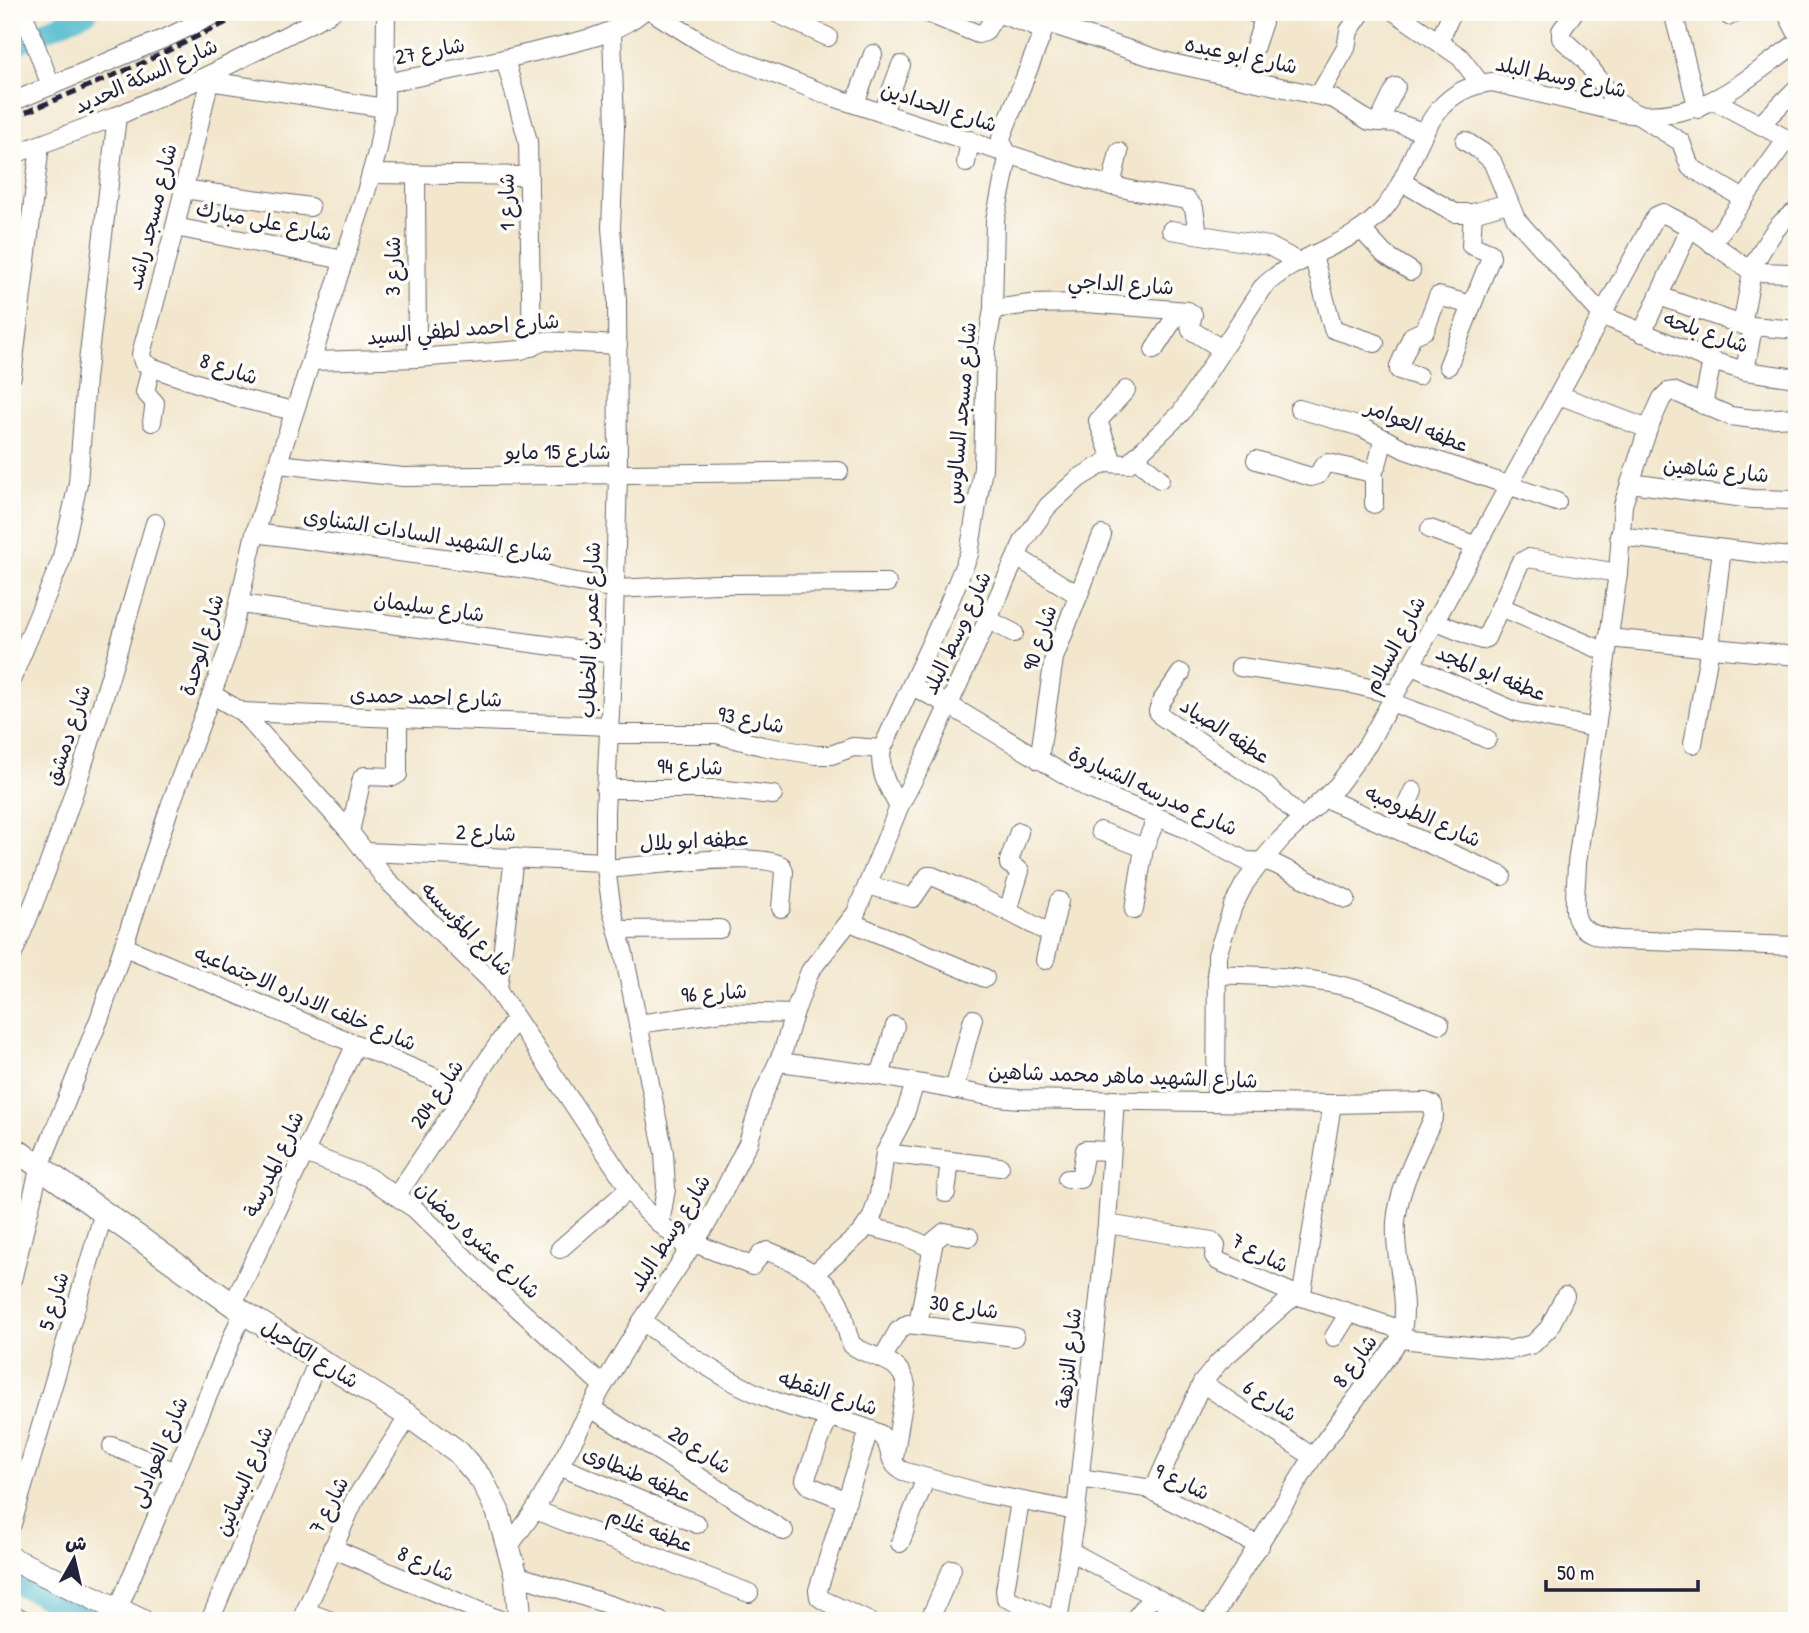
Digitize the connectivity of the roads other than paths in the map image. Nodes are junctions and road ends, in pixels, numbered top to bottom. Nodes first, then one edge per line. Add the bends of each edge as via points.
1 (23, 12) edge
2 (220, 12) edge
3 (331, 12) edge
4 (386, 12) edge
5 (642, 12) edge
6 (653, 12) edge
7 (774, 12) edge
8 (925, 12) edge
9 (1252, 12) edge
10 (1362, 12) edge
11 (1395, 12) edge
12 (1452, 12) edge
13 (1574, 12) edge
14 (1673, 12) edge
15 (1786, 12) edge
16 (1047, 22) edge
17 (612, 32) junction
18 (1797, 33) edge
19 (828, 37) dead end
20 (1438, 43) junction
21 (1797, 43) edge
22 (873, 54) dead end
23 (505, 59) junction
24 (901, 65) dead end
25 (210, 78) junction
26 (1244, 79) junction
27 (385, 83) junction
28 (1480, 83) junction
29 (51, 86) junction
30 (1396, 87) dead end
31 (1797, 88) edge
32 (1319, 94) junction
33 (1715, 101) junction
34 (12, 102) edge
35 (855, 104) junction
36 (384, 108) junction
37 (1698, 108) junction
38 (883, 112) junction
39 (1636, 115) junction
40 (117, 116) junction
41 (1378, 122) junction
42 (1760, 125) junction
43 (1423, 132) junction
44 (970, 140) junction
45 (1792, 140) edge
46 (1465, 141) dead end
47 (40, 145) junction
48 (1008, 152) junction
49 (1119, 152) dead end
50 (12, 155) edge
51 (966, 163) dead end
52 (371, 174) junction
53 (416, 174) junction
54 (528, 176) junction
55 (1402, 181) junction
56 (1111, 186) junction
57 (183, 189) junction
58 (1744, 199) junction
59 (1508, 203) junction
60 (310, 207) dead end
61 (1797, 211) edge
62 (1473, 213) junction
63 (175, 227) junction
64 (1690, 228) junction
65 (1171, 230) dead end
66 (1362, 230) junction
67 (1198, 234) junction
68 (1712, 244) junction
69 (1306, 258) junction
70 (344, 260) junction
71 (1410, 271) dead end
72 (1751, 271) junction
73 (1797, 273) edge
74 (1659, 296) junction
75 (1472, 305) junction
76 (993, 310) junction
77 (1179, 311) junction
78 (1603, 316) junction
79 (1747, 326) junction
80 (1797, 330) edge
81 (1642, 333) junction
82 (1375, 343) dead end
83 (618, 345) junction
84 (532, 347) junction
85 (1222, 349) junction
86 (1154, 350) dead end
87 (417, 358) junction
88 (312, 361) junction
89 (1712, 361) junction
90 (1448, 366) dead end
91 (151, 367) junction
92 (1745, 370) junction
93 (12, 376) edge
94 (1418, 376) dead end
95 (1797, 378) edge
96 (1126, 390) dead end
97 (1559, 395) junction
98 (1703, 405) junction
99 (1299, 409) dead end
100 (294, 411) junction
101 (1797, 417) edge
102 (152, 422) dead end
103 (1648, 429) junction
104 (1384, 439) junction
105 (1135, 458) junction
106 (1256, 460) dead end
107 (1113, 462) junction
108 (278, 464) junction
109 (838, 471) dead end
110 (1372, 474) junction
111 (618, 475) junction
112 (1160, 479) dead end
113 (1630, 483) junction
114 (1508, 485) junction
115 (1797, 500) edge
116 (1557, 502) dead end
117 (1374, 504) dead end
118 (155, 523) dead end
119 (1430, 529) dead end
120 (255, 533) junction
121 (1102, 534) dead end
122 (1619, 536) junction
123 (1474, 545) junction
124 (1722, 549) junction
125 (1017, 557) junction
126 (1797, 558) edge
127 (1618, 573) junction
128 (887, 583) dead end
129 (616, 589) junction
130 (1078, 594) junction
131 (240, 604) junction
132 (1501, 607) junction
133 (989, 620) junction
134 (1434, 621) junction
135 (1014, 633) dead end
136 (1607, 645) junction
137 (1710, 646) junction
138 (613, 654) junction
139 (1797, 656) edge
140 (1410, 666) junction
141 (1240, 667) dead end
142 (1181, 673) dead end
143 (12, 678) edge
144 (912, 686) junction
145 (213, 695) junction
146 (1393, 698) junction
147 (949, 705) junction
148 (242, 712) junction
149 (398, 719) junction
150 (1596, 728) junction
151 (609, 730) junction
152 (1487, 739) dead end
153 (1693, 744) dead end
154 (882, 749) junction
155 (1040, 760) junction
156 (606, 789) junction
157 (1413, 790) dead end
158 (773, 795) dead end
159 (1325, 798) junction
160 (899, 807) junction
161 (1157, 817) junction
162 (1302, 819) junction
163 (1396, 829) junction
164 (1100, 831) dead end
165 (350, 832) junction
166 (1019, 832) dead end
167 (1144, 848) junction
168 (365, 852) junction
169 (514, 857) junction
170 (1261, 862) junction
171 (606, 865) junction
172 (1502, 876) dead end
173 (868, 885) junction
174 (1346, 899) dead end
175 (1059, 901) dead end
176 (781, 908) dead end
177 (1134, 910) dead end
178 (1008, 911) junction
179 (850, 922) junction
180 (720, 929) dead end
181 (618, 930) junction
182 (1051, 934) junction
183 (1797, 946) edge
184 (125, 947) junction
185 (12, 956) edge
186 (1045, 960) dead end
187 (1216, 974) junction
188 (985, 978) dead end
189 (498, 989) junction
190 (793, 1014) junction
191 (515, 1019) junction
192 (973, 1019) dead end
193 (638, 1024) junction
194 (1440, 1024) dead end
195 (895, 1026) dead end
196 (356, 1044) junction
197 (779, 1062) junction
198 (880, 1076) junction
199 (915, 1083) junction
200 (954, 1090) junction
201 (467, 1091) junction
202 (1115, 1100) junction
203 (1216, 1102) junction
204 (1426, 1102) joint
205 (1332, 1104) junction
206 (12, 1147) edge
207 (1111, 1152) junction
208 (305, 1153) junction
209 (886, 1153) junction
210 (950, 1161) junction
211 (40, 1166) junction
212 (1000, 1167) dead end
213 (1066, 1179) dead end
214 (629, 1188) junction
215 (946, 1193) dead end
216 (397, 1195) junction
217 (104, 1212) junction
218 (660, 1224) junction
219 (1107, 1224) junction
220 (866, 1226) junction
221 (969, 1237) dead end
222 (692, 1246) junction
223 (931, 1248) junction
224 (560, 1249) dead end
225 (815, 1273) junction
226 (12, 1280) edge
227 (1298, 1296) junction
228 (1564, 1296) dead end
229 (238, 1308) junction
230 (1349, 1313) junction
231 (642, 1321) junction
232 (918, 1324) junction
233 (1401, 1335) junction
234 (1015, 1337) dead end
235 (1334, 1337) dead end
236 (319, 1358) junction
237 (882, 1359) junction
238 (1202, 1383) junction
239 (603, 1386) junction
240 (591, 1408) junction
241 (409, 1416) junction
242 (828, 1418) junction
243 (869, 1430) junction
244 (112, 1446) dead end
245 (1313, 1457) junction
246 (893, 1465) junction
247 (559, 1466) junction
248 (176, 1472) junction
249 (926, 1478) junction
250 (1079, 1478) junction
251 (1153, 1491) junction
252 (847, 1501) junction
253 (1020, 1502) junction
254 (535, 1510) junction
255 (1076, 1511) junction
256 (12, 1524) edge
257 (697, 1524) dead end
258 (784, 1531) dead end
259 (900, 1543) dead end
260 (509, 1546) junction
261 (1260, 1546) junction
262 (332, 1548) junction
263 (1070, 1551) junction
264 (12, 1559) edge
265 (951, 1569) dead end
266 (516, 1575) junction
267 (749, 1593) dead end
268 (1153, 1596) junction
269 (118, 1609) junction
270 (303, 1616) edge
271 (12, 1617) edge
272 (20, 1621) edge
273 (142, 1621) edge
274 (210, 1621) edge
275 (331, 1621) edge
276 (502, 1621) edge
277 (520, 1621) edge
278 (660, 1621) edge
279 (868, 1621) edge
280 (929, 1621) edge
281 (1057, 1621) edge
282 (1133, 1621) edge
283 (1199, 1621) edge
284 (1211, 1621) edge

1 - 29 street
2 - 29 street
3 - 25 street, شارع السكة الحديد
4 - 27 street, شارع الوحدة
5 - 17 street, شارع 27
6 - 35 street, شارع الحدادين via 704,44 762,71
7 - 19 street
8 - 16 street, شارع ابو عبده via 980,35 997,13
9 - 26 street via 1263,22
10 - 32 street
11 - 20 street
12 - 20 street
13 - 39 street via 1561,38 1583,58 1615,101
14 - 37 street
15 - 18 street
16 - 26 street, شارع ابو عبده via 1167,62
16 - 48 street, شارع مسجد السالوس via 1001,138
17 - 23 street, شارع 27
17 - 83 street, شارع عمر بن الخطاب via 615,141 611,228
20 - 28 street via 1465,62
21 - 33 street, شارع وسط البلد
22 - 35 street
23 - 27 street, شارع 27
23 - 54 street, شارع 1 via 528,141
24 - 38 street
25 - 36 street
25 - 40 street, شارع السكة الحديد
25 - 57 street, شارع مسجد راشد
26 - 32 street, شارع ابو عبده
27 - 36 street, شارع الوحدة
28 - 39 street, شارع وسط البلد via 1503,83
28 - 43 street, شارع وسط البلد via 1437,109
29 - 34 street
30 - 41 street
31 - 42 street
32 - 41 street, شارع ابو عبده
33 - 37 street, شارع وسط البلد
33 - 42 street
35 - 38 street, شارع الحدادين
36 - 52 street, شارع الوحدة
37 - 39 street, شارع وسط البلد via 1663,116
38 - 44 street, شارع الحدادين
39 - 58 street via 1681,142 1690,166
40 - 47 street, شارع السكة الحديد
40 - 143 street via 76,494 61,561
41 - 43 street, شارع ابو عبده
42 - 45 street
43 - 55 street, شارع وسط البلد
44 - 48 street, شارع الحدادين
44 - 51 street
45 - 58 street
46 - 59 street via 1492,161
47 - 50 street, شارع السكة الحديد
47 - 93 street
48 - 56 street, شارع الحدادين
48 - 76 street, شارع مسجد السالوس via 995,220
49 - 56 street
52 - 53 street
52 - 70 street, شارع الوحدة
53 - 54 street
53 - 87 street, شارع 3
54 - 84 street, شارع 1
55 - 62 street via 1449,211
55 - 66 street, شارع وسط البلد
56 - 67 street, شارع الحدادين via 1190,202
57 - 60 street
57 - 63 street, شارع مسجد راشد
58 - 68 street
59 - 62 street
59 - 78 street via 1516,219
61 - 72 street via 1785,218
62 - 75 street via 1471,245 1491,257
63 - 70 street, شارع على مبارك
63 - 91 street, شارع مسجد راشد via 142,345 143,362
64 - 68 street
64 - 74 street
64 - 78 street, شارع السلام via 1663,213 1656,216
65 - 67 street
66 - 69 street, شارع وسط البلد
66 - 71 street via 1384,254
67 - 69 street via 1269,246
68 - 72 street
69 - 82 street via 1333,329
69 - 85 street, شارع وسط البلد via 1262,288
70 - 88 street, شارع الوحدة
72 - 73 street
72 - 79 street
74 - 79 street
74 - 81 street
75 - 90 street
75 - 94 street via 1438,296 1425,330 1412,336 1399,366
76 - 77 street, شارع الداجي via 1087,303
76 - 144 street, شارع مسجد السالوس via 986,349 983,468 971,544
77 - 85 street, شارع الداجي via 1191,312 1191,330
77 - 86 street
78 - 81 street, شارع بلحه
78 - 97 street, شارع السلام
79 - 80 street
79 - 92 street
81 - 89 street, شارع بلحه
83 - 84 street, شارع احمد لطفي السيد via 540,341
83 - 111 street, شارع عمر بن الخطاب
84 - 87 street, شارع احمد لطفي السيد
85 - 105 street, شارع وسط البلد via 1181,413
87 - 88 street, شارع احمد لطفي السيد
88 - 100 street, شارع الوحدة
89 - 92 street, شارع بلحه
89 - 98 street
91 - 100 street, شارع 8 via 243,399
91 - 102 street via 145,392 155,403
92 - 95 street, شارع بلحه
96 - 107 street via 1098,423
97 - 103 street
97 - 114 street, شارع السلام
98 - 101 street via 1740,418
98 - 103 street via 1668,392
99 - 104 street, عطفه العوامر via 1362,427
100 - 108 street, شارع الوحدة
103 - 113 street
104 - 110 street
104 - 114 street, عطفه العوامر
105 - 107 street, شارع وسط البلد via 1125,465
105 - 112 street
106 - 110 street via 1311,477 1328,463
107 - 125 street, شارع وسط البلد via 1100,465 1063,491 1035,522
108 - 111 street, شارع 15 مايو via 403,477
108 - 120 street, شارع الوحدة
109 - 111 street, شارع 15 مايو
110 - 117 street
111 - 129 street, شارع عمر بن الخطاب
113 - 115 street, شارع شاهين via 1752,499
113 - 122 street
114 - 116 street, عطفه العوامر
114 - 123 street, شارع السلام
118 - 185 street, شارع دمشق via 60,834
119 - 123 street
120 - 129 street, شارع الشهيد السادات الشناوى via 534,570
120 - 131 street, شارع الوحدة
121 - 130 street, شارع 90
122 - 124 street
122 - 127 street
123 - 134 street, شارع السلام
124 - 126 street
124 - 137 street
125 - 130 street
125 - 133 street, شارع وسط البلد
127 - 132 street via 1528,558 1520,563
127 - 136 street
128 - 129 street, شارع الشهيد السادات الشناوى
129 - 138 street, شارع عمر بن الخطاب
130 - 155 street, شارع 90 via 1050,672
131 - 138 street, شارع سليمان
131 - 145 street, شارع الوحدة
132 - 134 street via 1482,640
132 - 136 street
133 - 135 street
133 - 147 street, شارع وسط البلد
134 - 140 street, شارع السلام
136 - 137 street
136 - 150 street
137 - 139 street
137 - 153 street
138 - 151 street, شارع عمر بن الخطاب
140 - 146 street, شارع السلام
140 - 150 street, عطفه ابو المجد via 1517,712
141 - 146 street via 1345,682
142 - 162 street, عطفه الصياد via 1161,702 1161,716 1268,787
144 - 147 street, شارع مدرسه الشباروة
144 - 154 street, شارع مسجد السالوس
145 - 148 street, شارع المؤسسه
145 - 184 street, شارع الوحدة via 170,806
146 - 152 street via 1423,715
146 - 159 street, شارع السلام via 1357,761
147 - 155 street, شارع مدرسه الشباروة
147 - 160 street, شارع وسط البلد
148 - 149 street, شارع احمد حمدى
148 - 165 street, شارع المؤسسه
149 - 151 street, شارع احمد حمدى
149 - 165 street via 398,774 362,778
150 - 183 street via 1577,863 1577,921 1585,932 1619,940
151 - 154 street, شارع 93 via 717,734 816,755 853,747
151 - 156 street, شارع عمر بن الخطاب
154 - 160 street via 883,778
155 - 161 street, شارع مدرسه الشباروة via 1088,789
156 - 158 street, شارع 94 via 706,788
156 - 171 street, شارع عمر بن الخطاب
157 - 163 street
159 - 162 street, شارع السلام
159 - 163 street, شارع الطرومبه
160 - 173 street, شارع وسط البلد
161 - 167 street
161 - 170 street, شارع مدرسه الشباروة via 1246,861
162 - 170 street, شارع السلام
163 - 172 street, شارع الطرومبه
164 - 167 street
165 - 168 street, شارع المؤسسه
166 - 178 street via 1009,864 1020,872
167 - 177 street
168 - 169 street, شارع 2
168 - 189 street, شارع المؤسسه via 384,877
169 - 171 street, شارع 2
169 - 189 street
170 - 174 street, شارع مدرسه الشباروة via 1277,865
170 - 187 street, شارع السلام via 1245,883 1223,930
171 - 176 street, عطفه ابو بلال via 711,859 773,862 784,872
171 - 181 street, شارع عمر بن الخطاب
173 - 178 street via 913,898 932,876
173 - 179 street, شارع وسط البلد
175 - 182 street
178 - 182 street
179 - 188 street
179 - 190 street, شارع وسط البلد via 810,971
180 - 181 street
181 - 193 street, شارع عمر بن الخطاب
182 - 186 street
184 - 196 street, شارع خلف الاداره الاجتماعيه
184 - 211 street, شارع الوحدة
187 - 194 street via 1342,985
187 - 203 street, شارع السلام
189 - 191 street, شارع المؤسسه
190 - 193 street, شارع 96 via 723,1012
190 - 197 street, شارع وسط البلد
191 - 201 street, شارع 204
191 - 214 street, شارع المؤسسه
192 - 200 street
193 - 218 street, شارع عمر بن الخطاب via 665,1162
195 - 198 street
196 - 201 street, شارع خلف الاداره الاجتماعيه
196 - 208 street, شارع المدرسة
197 - 198 street, شارع الشهيد ماهر محمد شاهين
197 - 222 street, شارع وسط البلد via 748,1143
198 - 199 street, شارع الشهيد ماهر محمد شاهين
199 - 200 street, شارع الشهيد ماهر محمد شاهين
199 - 209 street
200 - 202 street, شارع الشهيد ماهر محمد شاهين via 1019,1099
201 - 216 street, شارع 204
202 - 203 street, شارع الشهيد ماهر محمد شاهين
202 - 207 street, شارع النزهة
203 - 205 street, شارع الشهيد ماهر محمد شاهين
204 - 205 street, شارع الشهيد ماهر محمد شاهين
204 - 233 street, شارع 8 via 1433,1105 1434,1116 1402,1190 1396,1221 1404,1304
205 - 227 street via 1304,1288
206 - 211 street, شارع الكاحيل
207 - 213 street via 1085,1150 1080,1179
207 - 219 street, شارع النزهة
208 - 216 street, شارع عشره رمضان via 368,1177
208 - 229 street, شارع المدرسة
209 - 210 street
209 - 220 street via 876,1206
210 - 212 street
210 - 215 street
211 - 217 street, شارع الكاحيل
211 - 226 street, شارع الوحدة
214 - 218 street, شارع المؤسسه
214 - 224 street
216 - 239 street, شارع عشره رمضان
217 - 229 street, شارع الكاحيل
217 - 256 street, شارع 5
218 - 222 street, شارع المؤسسه
219 - 227 street, شارع 7 via 1212,1241 1218,1261
219 - 250 street, شارع النزهة
220 - 223 street
220 - 225 street
221 - 223 street via 945,1232
222 - 225 street, شارع المؤسسه via 752,1266 768,1251
222 - 231 street, شارع وسط البلد
223 - 232 street
225 - 237 street via 838,1300 852,1345
227 - 230 street, شارع 7
227 - 238 street
228 - 233 street, شارع 7 via 1549,1328 1533,1344 1510,1350
229 - 236 street, شارع الكاحيل
229 - 248 street, شارع العوادلى
230 - 233 street, شارع 7
230 - 235 street
231 - 239 street, شارع وسط البلد
231 - 242 street, شارع النقطه via 739,1385
232 - 234 street, شارع 30
232 - 237 street, شارع 30 via 898,1331
233 - 245 street, شارع 8
236 - 241 street, شارع الكاحيل
236 - 274 street, شارع البساتين
237 - 246 street via 897,1366 906,1385
238 - 245 street, شارع 6
238 - 251 street
239 - 240 street, شارع وسط البلد
240 - 247 street, شارع وسط البلد
240 - 258 street, شارع 20
241 - 260 street, شارع الكاحيل via 458,1452 476,1473 498,1512
241 - 262 street, شارع 7 via 354,1501
242 - 243 street, شارع النقطه
242 - 252 street via 805,1480
243 - 246 street, شارع النقطه via 886,1439
243 - 252 street
244 - 248 street
245 - 261 street, شارع 8
246 - 249 street
247 - 254 street, شارع وسط البلد
247 - 257 street, عطفه طنطاوى
248 - 269 street, شارع العوادلى
249 - 253 street
249 - 259 street
250 - 251 street, شارع 9
250 - 255 street, شارع النزهة
251 - 261 street, شارع 9
252 - 279 street via 819,1597
253 - 255 street
253 - 281 street via 1006,1598
254 - 260 street, شارع وسط البلد
254 - 267 street, عطفه غلام
255 - 263 street, شارع النزهة
260 - 266 street, شارع الكاحيل
261 - 284 street, شارع 8
262 - 270 street, شارع 7
262 - 276 street, شارع 8
263 - 268 street
263 - 281 street, شارع النزهة
264 - 269 street
265 - 280 street
266 - 277 street, شارع الكاحيل
266 - 278 street
268 - 282 street
268 - 283 street
269 - 273 street
270 - 275 street
271 - 272 street

